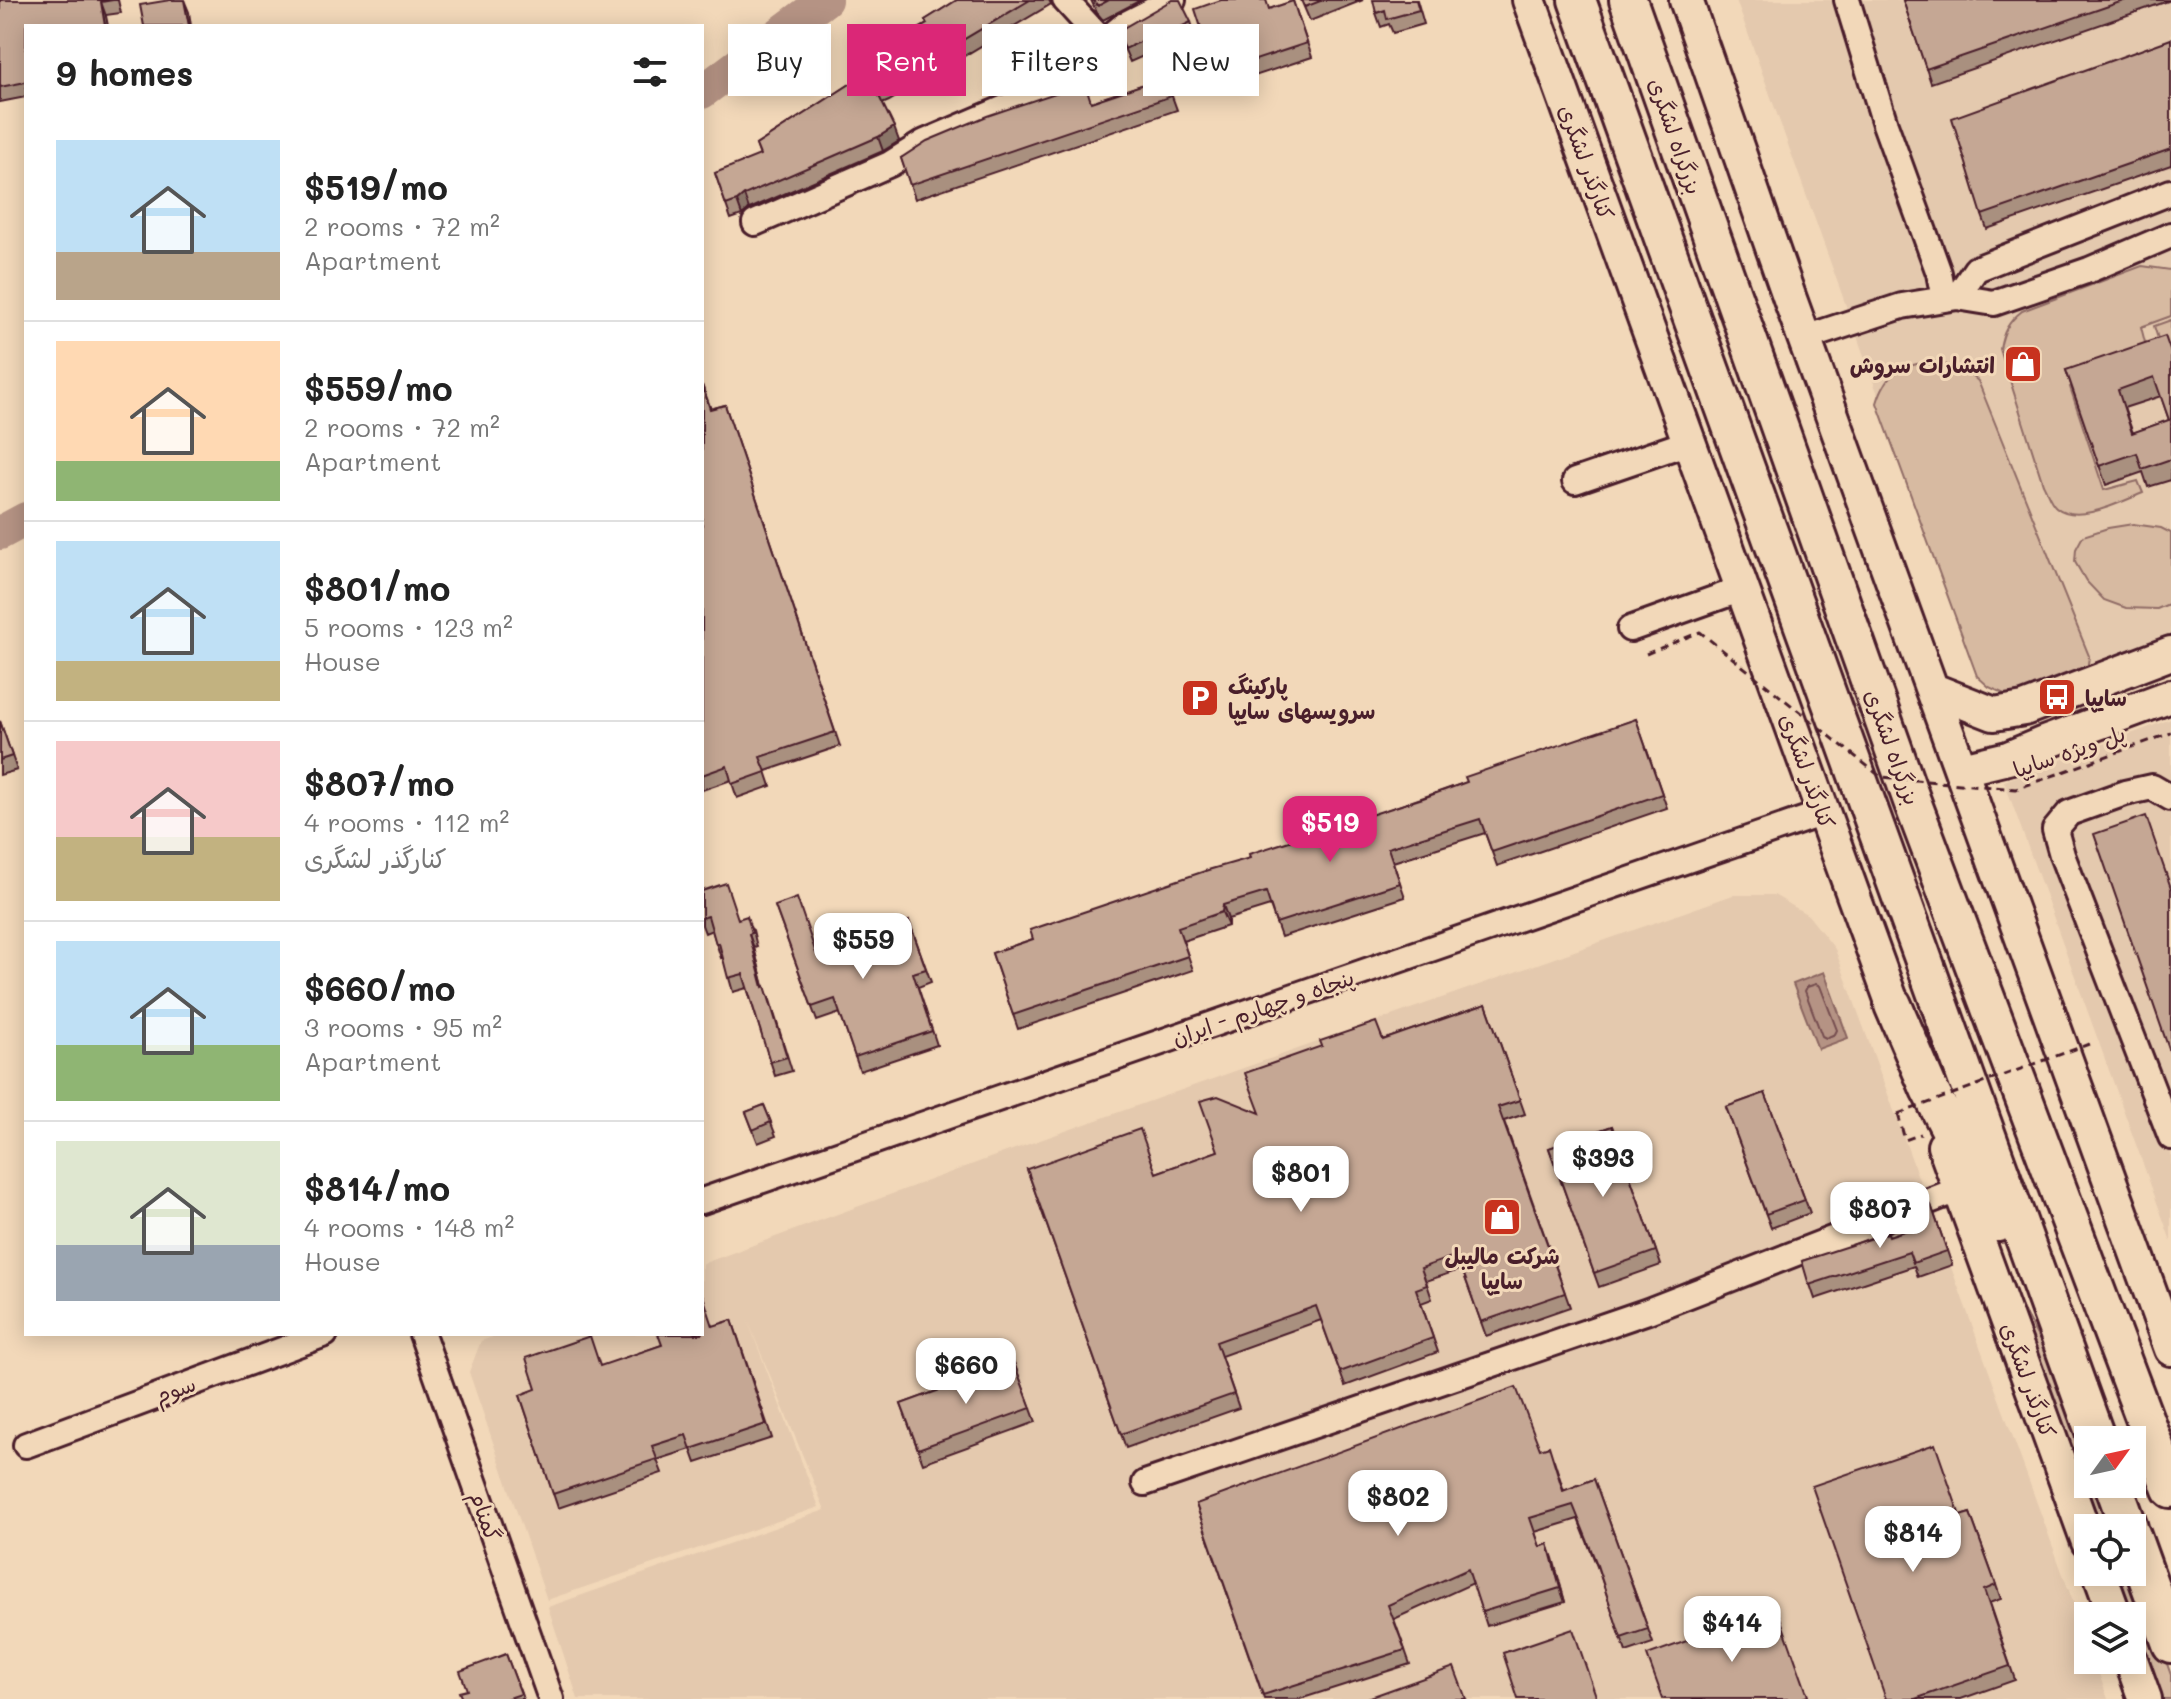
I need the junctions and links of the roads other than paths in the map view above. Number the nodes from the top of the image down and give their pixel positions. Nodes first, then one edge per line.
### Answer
1 (1065, 0) edge
2 (1173, 0) edge
3 (1529, 0) edge
4 (1577, 0) edge
5 (1628, 0) edge
6 (1686, 0) edge
7 (1847, 0) edge
8 (1086, 24) edge
9 (1126, 24) edge
10 (1033, 96) edge
11 (2171, 192) edge
12 (755, 223) dead end
13 (2171, 235) edge
14 (1950, 298) junction
15 (1805, 338) junction
16 (1689, 442) junction
17 (1575, 481) dead end
18 (1742, 589) junction
19 (1630, 629) dead end
20 (2171, 653) edge
21 (1933, 690) junction
22 (2171, 696) edge
23 (2009, 712) junction
24 (2021, 753) junction
25 (1962, 769) junction
26 (2171, 798) edge
27 (1823, 813) junction
28 (1893, 1005) junction
29 (2171, 1137) edge
30 (1960, 1189) junction
31 (704, 1200) edge
32 (320, 1336) edge
33 (423, 1336) edge
34 (2059, 1336) junction
35 (2171, 1349) edge
36 (2092, 1426) edge
37 (26, 1445) dead end
38 (1145, 1483) dead end
39 (2171, 1489) edge
40 (2078, 1514) edge
41 (2146, 1575) edge
42 (2171, 1644) edge
43 (2136, 1674) edge
44 (551, 1699) edge
45 (2145, 1699) edge

1 - 8 lane
2 - 9 lane
3 - 16 main road, کنارگذر لشگری
4 - 34 highway, بزرگراه لشگری
5 - 39 highway, بزرگراه لشگری
6 - 15 main road
7 - 14 lane
10 - 12 lane
11 - 14 lane
13 - 14 lane
14 - 15 lane
15 - 21 main road
16 - 17 lane
16 - 18 main road, کنارگذر لشگری
18 - 19 lane
18 - 27 main road, کنارگذر لشگری
20 - 23 main road
21 - 23 main road
21 - 25 main road
22 - 24 main road
23 - 24 main road
24 - 25 main road
25 - 35 main road
26 - 29 lane
27 - 28 main road, کنارگذر لشگری
27 - 31 lane, پنجاه و چهارم - ایران
28 - 30 main road, کنارگذر لشگری
28 - 34 highway
30 - 38 lane
30 - 40 main road, کنارگذر لشگری
32 - 37 lane, سوم
33 - 44 lane, گمنام
34 - 36 highway, بزرگراه لشگری
41 - 42 highway
43 - 45 main road

